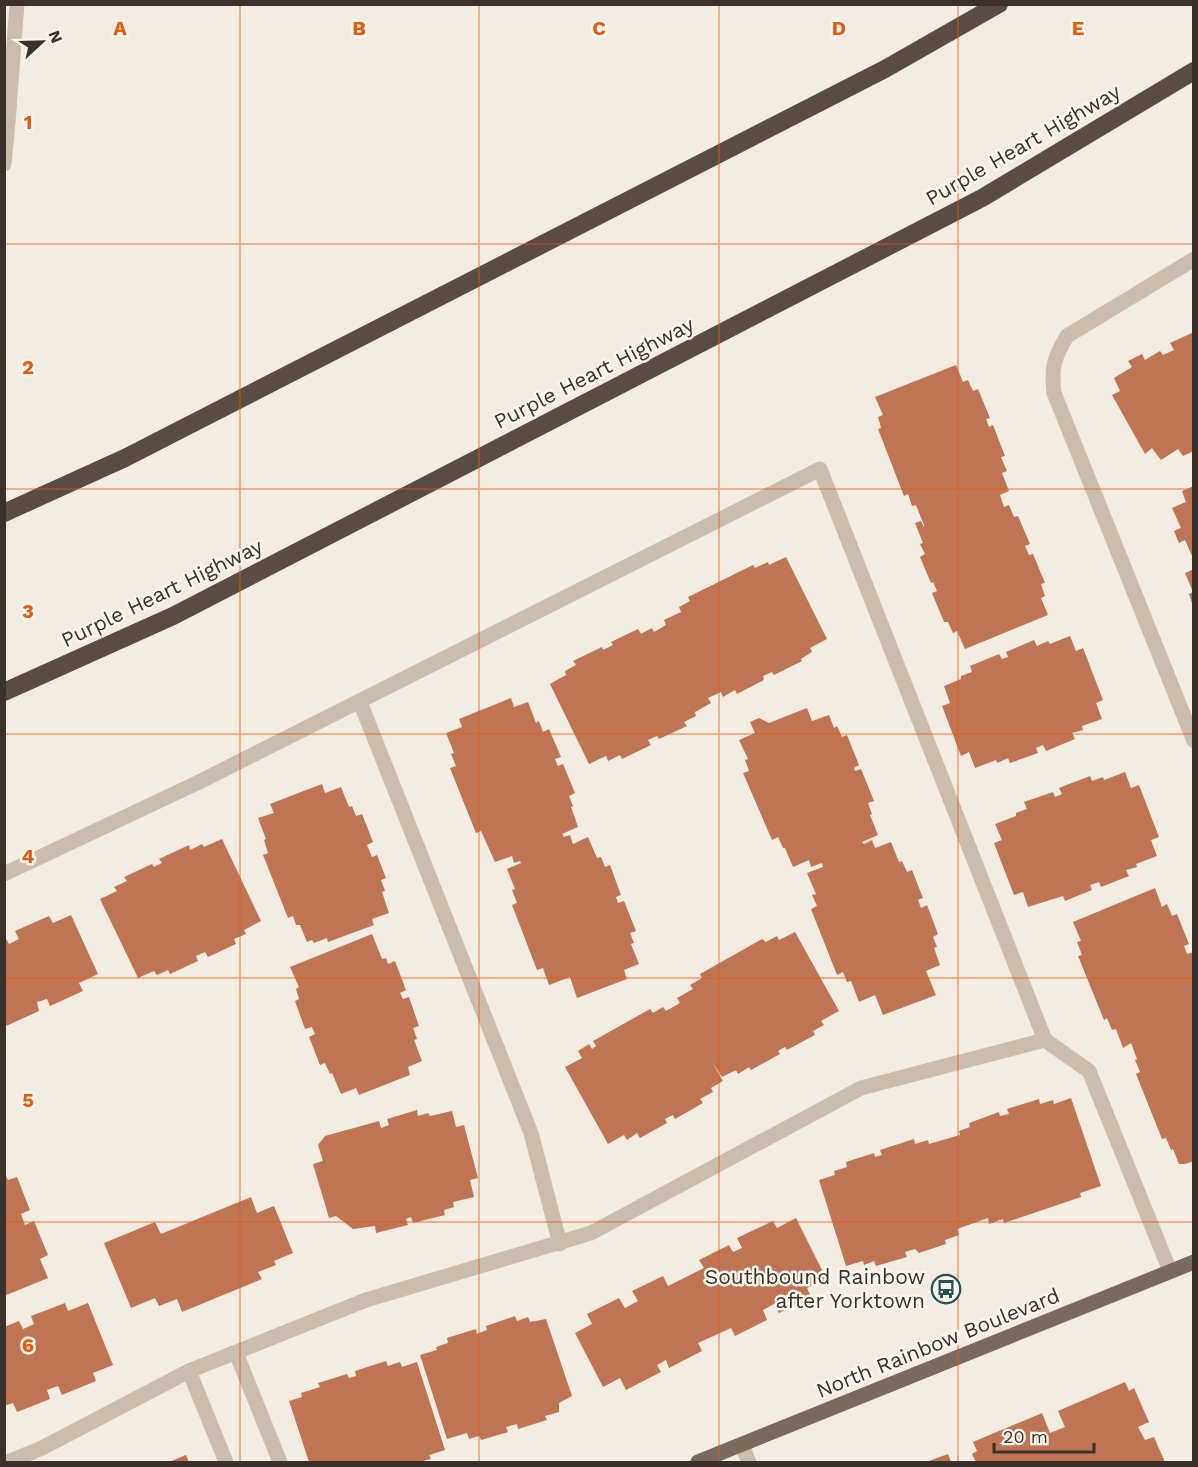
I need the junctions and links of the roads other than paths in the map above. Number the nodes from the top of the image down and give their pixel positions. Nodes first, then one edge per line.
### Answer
1 (17, 4) edge
2 (999, 4) edge
3 (1194, 71) edge
4 (6, 122) edge
5 (4, 164) edge
6 (1194, 259) edge
7 (4, 513) edge
8 (4, 692) edge
9 (360, 702) junction
10 (1194, 741) edge
11 (4, 874) edge
12 (1045, 1040) junction
13 (560, 1244) junction
14 (1194, 1262) edge
15 (1170, 1271) junction
16 (236, 1353) junction
17 (189, 1371) junction
18 (742, 1445) junction
19 (8, 1462) edge
20 (226, 1462) edge
21 (279, 1462) edge
22 (698, 1462) edge
23 (749, 1462) edge

1 - 4 street
2 - 7 highway
3 - 8 highway, Purple Heart Highway
4 - 5 street
6 - 10 street
9 - 11 street
9 - 12 street
9 - 13 street
12 - 13 street
12 - 15 street
13 - 16 street
14 - 15 main road, North Rainbow Boulevard
15 - 18 main road, North Rainbow Boulevard
16 - 17 street
16 - 21 street
17 - 19 street
17 - 20 street
18 - 22 main road, North Rainbow Boulevard
18 - 23 street

